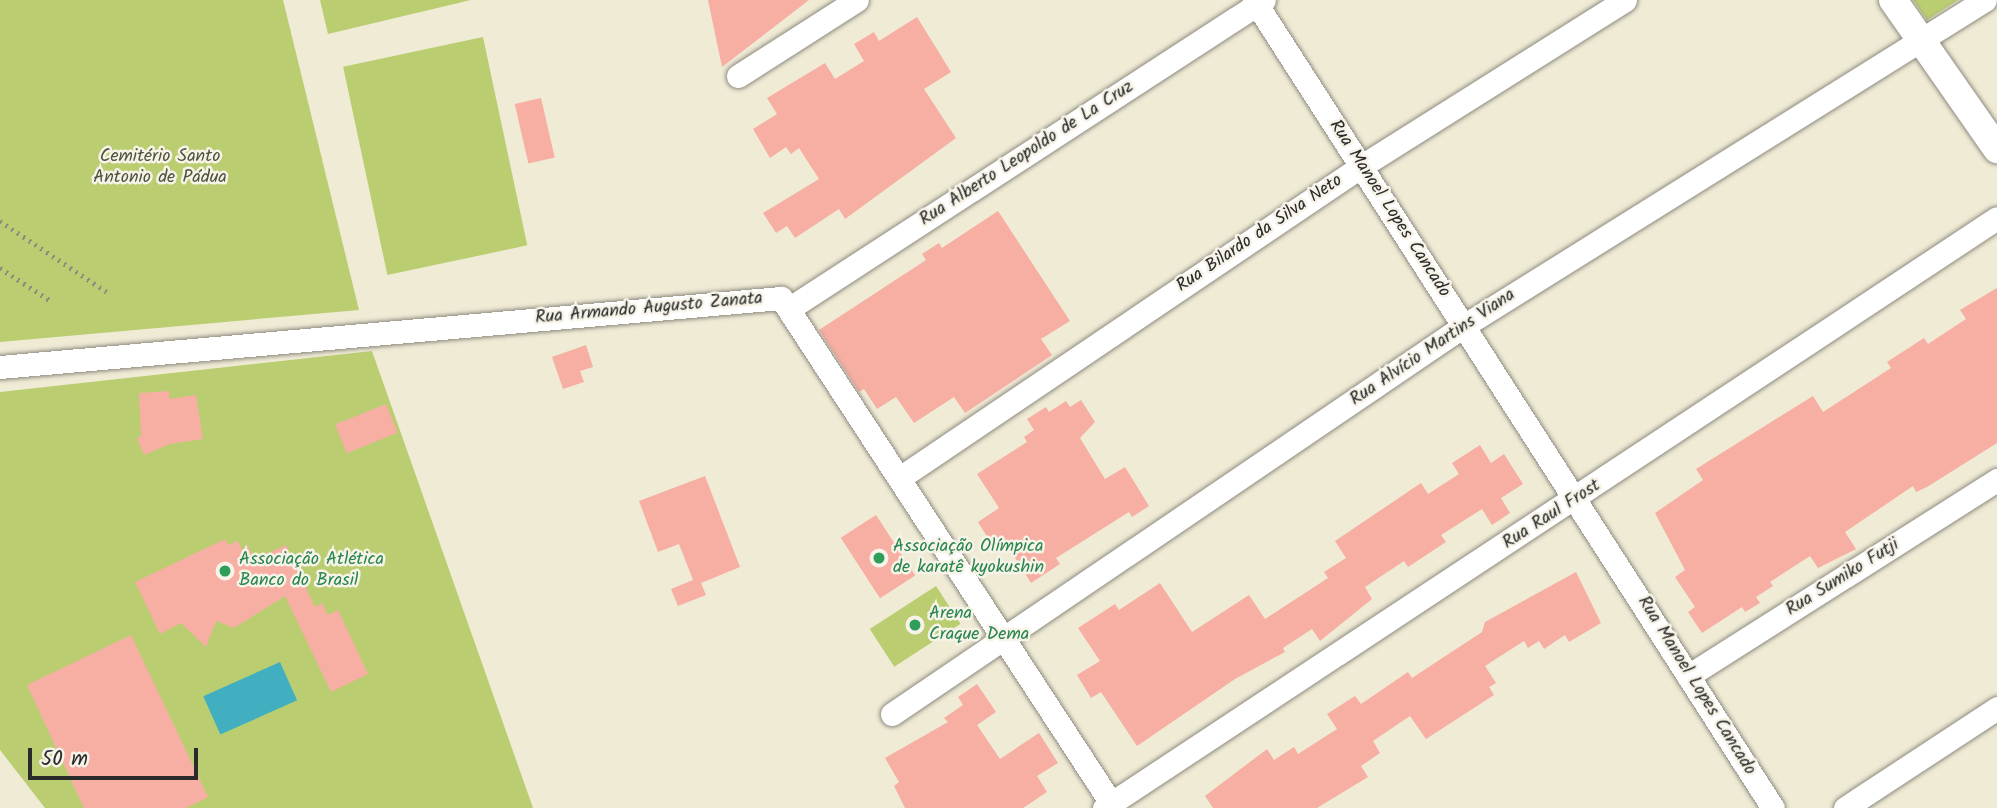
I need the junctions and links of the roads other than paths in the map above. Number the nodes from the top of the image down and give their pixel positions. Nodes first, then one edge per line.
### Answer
1 (857, 0) edge
2 (1625, 0) edge
3 (1893, 0) edge
4 (1985, 0) edge
5 (1258, 1) edge
6 (1921, 42) junction
7 (738, 76) dead end
8 (1997, 149) edge
9 (1360, 167) junction
10 (1997, 218) edge
11 (790, 308) junction
12 (1465, 325) junction
13 (0, 367) edge
14 (901, 477) junction
15 (1997, 480) edge
16 (1577, 498) junction
17 (1004, 639) junction
18 (1688, 676) junction
19 (1997, 708) edge
20 (892, 714) dead end
21 (1107, 806) edge
22 (1773, 808) edge
23 (1845, 808) edge

1 - 7 street
2 - 9 street, Rua Bilardo da Silva Neto
3 - 6 street
4 - 6 street, Rua Alvício Martins Viana
5 - 9 street, Rua Manoel Lopes Cancado
5 - 11 street, Rua Alberto Leopoldo de La Cruz
6 - 8 street
6 - 12 street, Rua Alvício Martins Viana
9 - 12 street, Rua Manoel Lopes Cancado
9 - 14 street, Rua Bilardo da Silva Neto
10 - 16 street, Rua Raul Frost
11 - 13 street, Rua Armando Augusto Zanata
11 - 14 street
12 - 16 street, Rua Manoel Lopes Cancado
12 - 17 street, Rua Alvício Martins Viana
14 - 17 street
15 - 18 street, Rua Sumiko Futji
16 - 18 street, Rua Manoel Lopes Cancado
16 - 21 street, Rua Raul Frost
17 - 20 street, Rua Alvício Martins Viana
17 - 21 street
18 - 22 street, Rua Manoel Lopes Cancado
19 - 23 street

